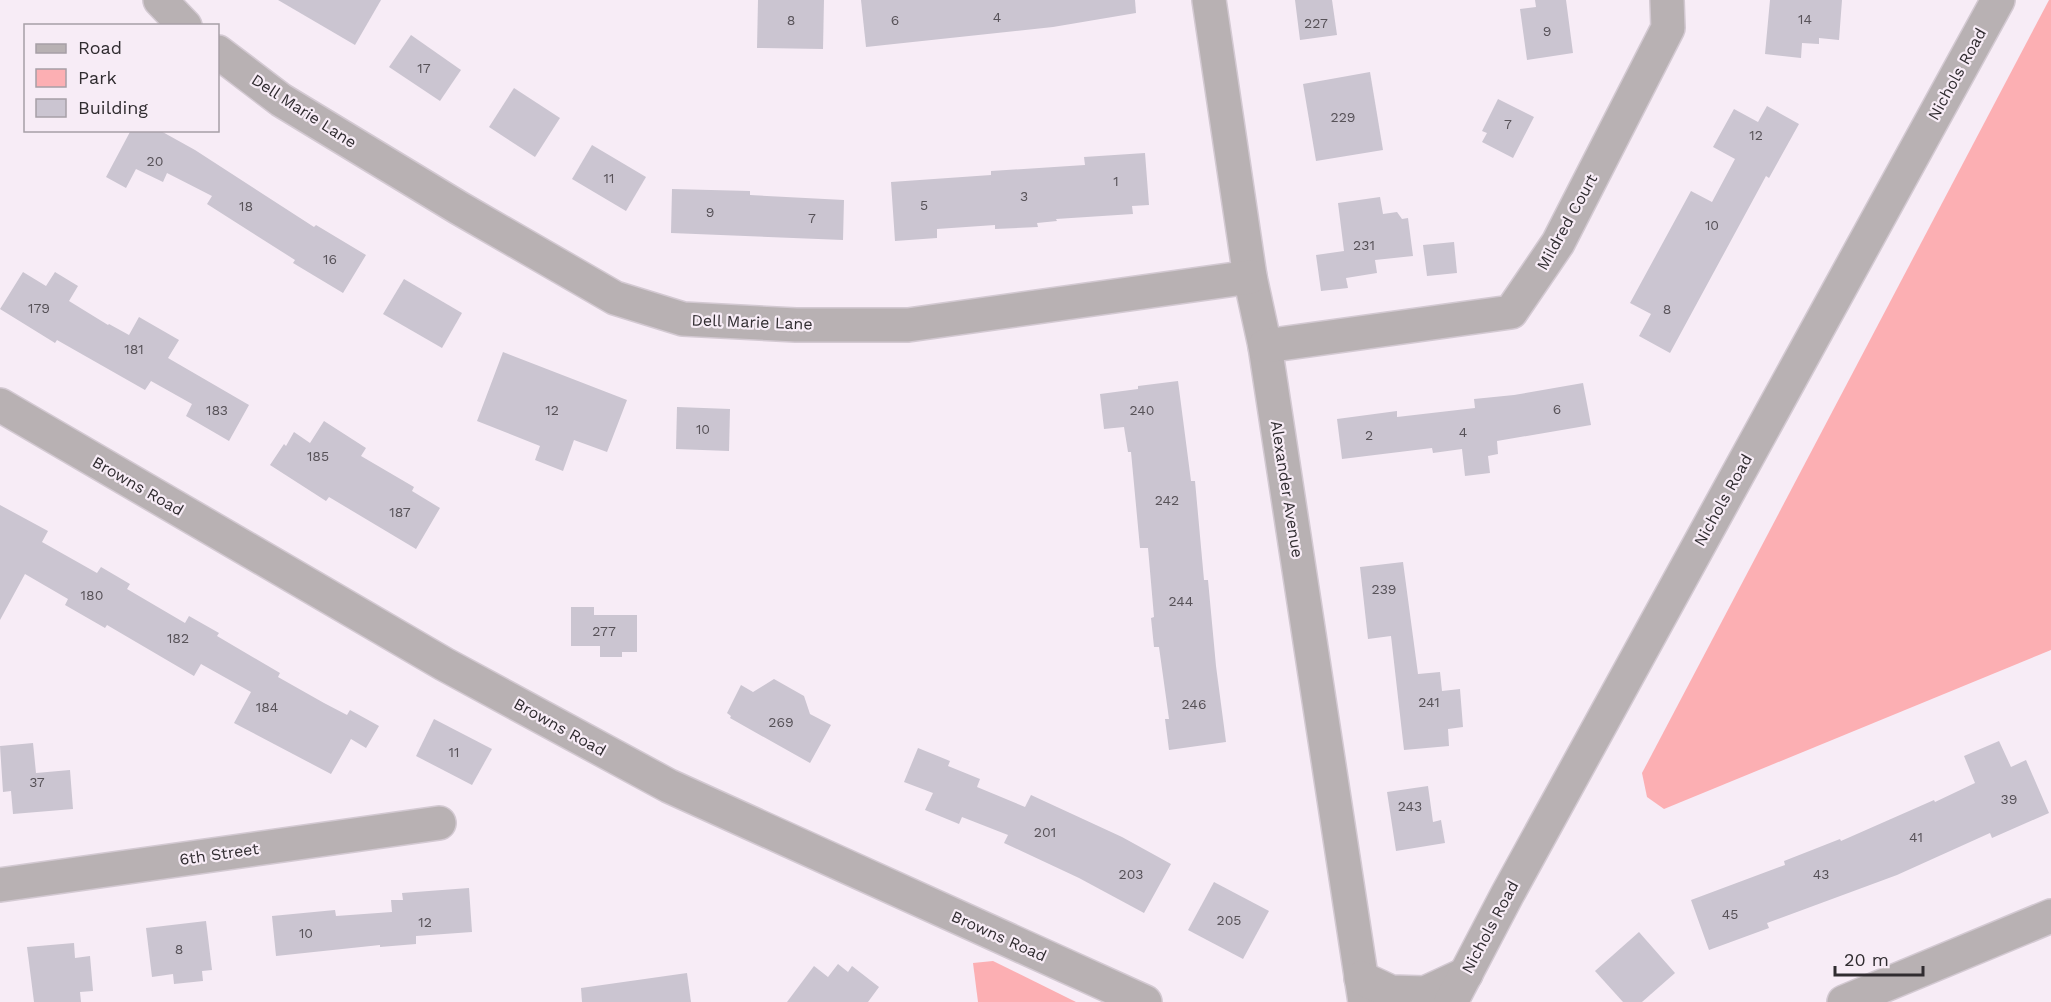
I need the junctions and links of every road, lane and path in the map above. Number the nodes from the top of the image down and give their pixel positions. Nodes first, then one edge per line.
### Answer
1 (160, 0) edge
2 (1209, 0) edge
3 (1667, 0) edge
4 (1998, 0) edge
5 (183, 24) edge
6 (219, 53) edge
7 (1250, 277) junction
8 (1265, 346) junction
9 (0, 405) edge
10 (439, 823) dead end
11 (0, 885) edge
12 (2051, 916) edge
13 (1458, 988) edge
14 (1363, 990) edge
15 (1145, 1002) edge
16 (1844, 1002) edge

1 - 5 street
2 - 7 street, Alexander Avenue
3 - 8 street, Mildred Court
4 - 13 street, Nichols Road
6 - 7 street, Dell Marie Lane
7 - 8 street, Alexander Avenue
8 - 14 street, Alexander Avenue
9 - 15 street, Browns Road
10 - 11 street, 6th Street
12 - 16 street
13 - 14 street, Alexander Avenue

